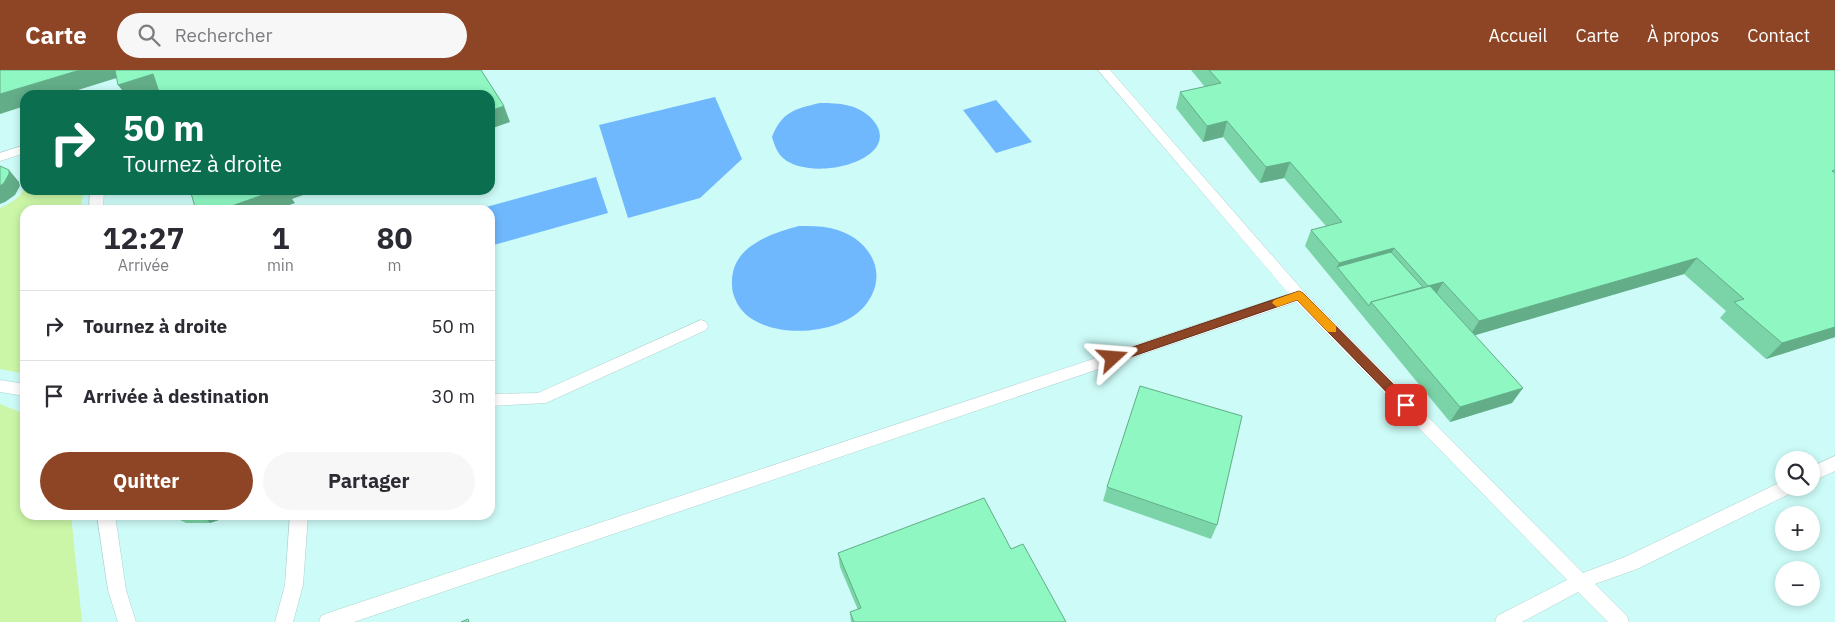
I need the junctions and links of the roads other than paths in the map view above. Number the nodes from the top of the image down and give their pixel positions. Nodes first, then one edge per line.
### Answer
1 (1104, 70) edge
2 (20, 151) edge
3 (0, 157) edge
4 (1299, 296) junction
5 (701, 326) dead end
6 (0, 386) edge
7 (20, 389) edge
8 (495, 400) edge
9 (1835, 463) edge
10 (1820, 470) edge
11 (1775, 493) edge
12 (107, 520) edge
13 (299, 520) edge
14 (1580, 582) junction
15 (127, 622) edge
16 (284, 622) edge
17 (328, 622) edge
18 (1504, 622) edge
19 (1620, 622) edge

1 - 4 lane
2 - 3 lane
4 - 14 lane
4 - 17 lane
5 - 8 lane
6 - 7 lane
9 - 10 lane
11 - 14 lane
12 - 15 lane
13 - 16 lane
14 - 18 lane
14 - 19 lane

